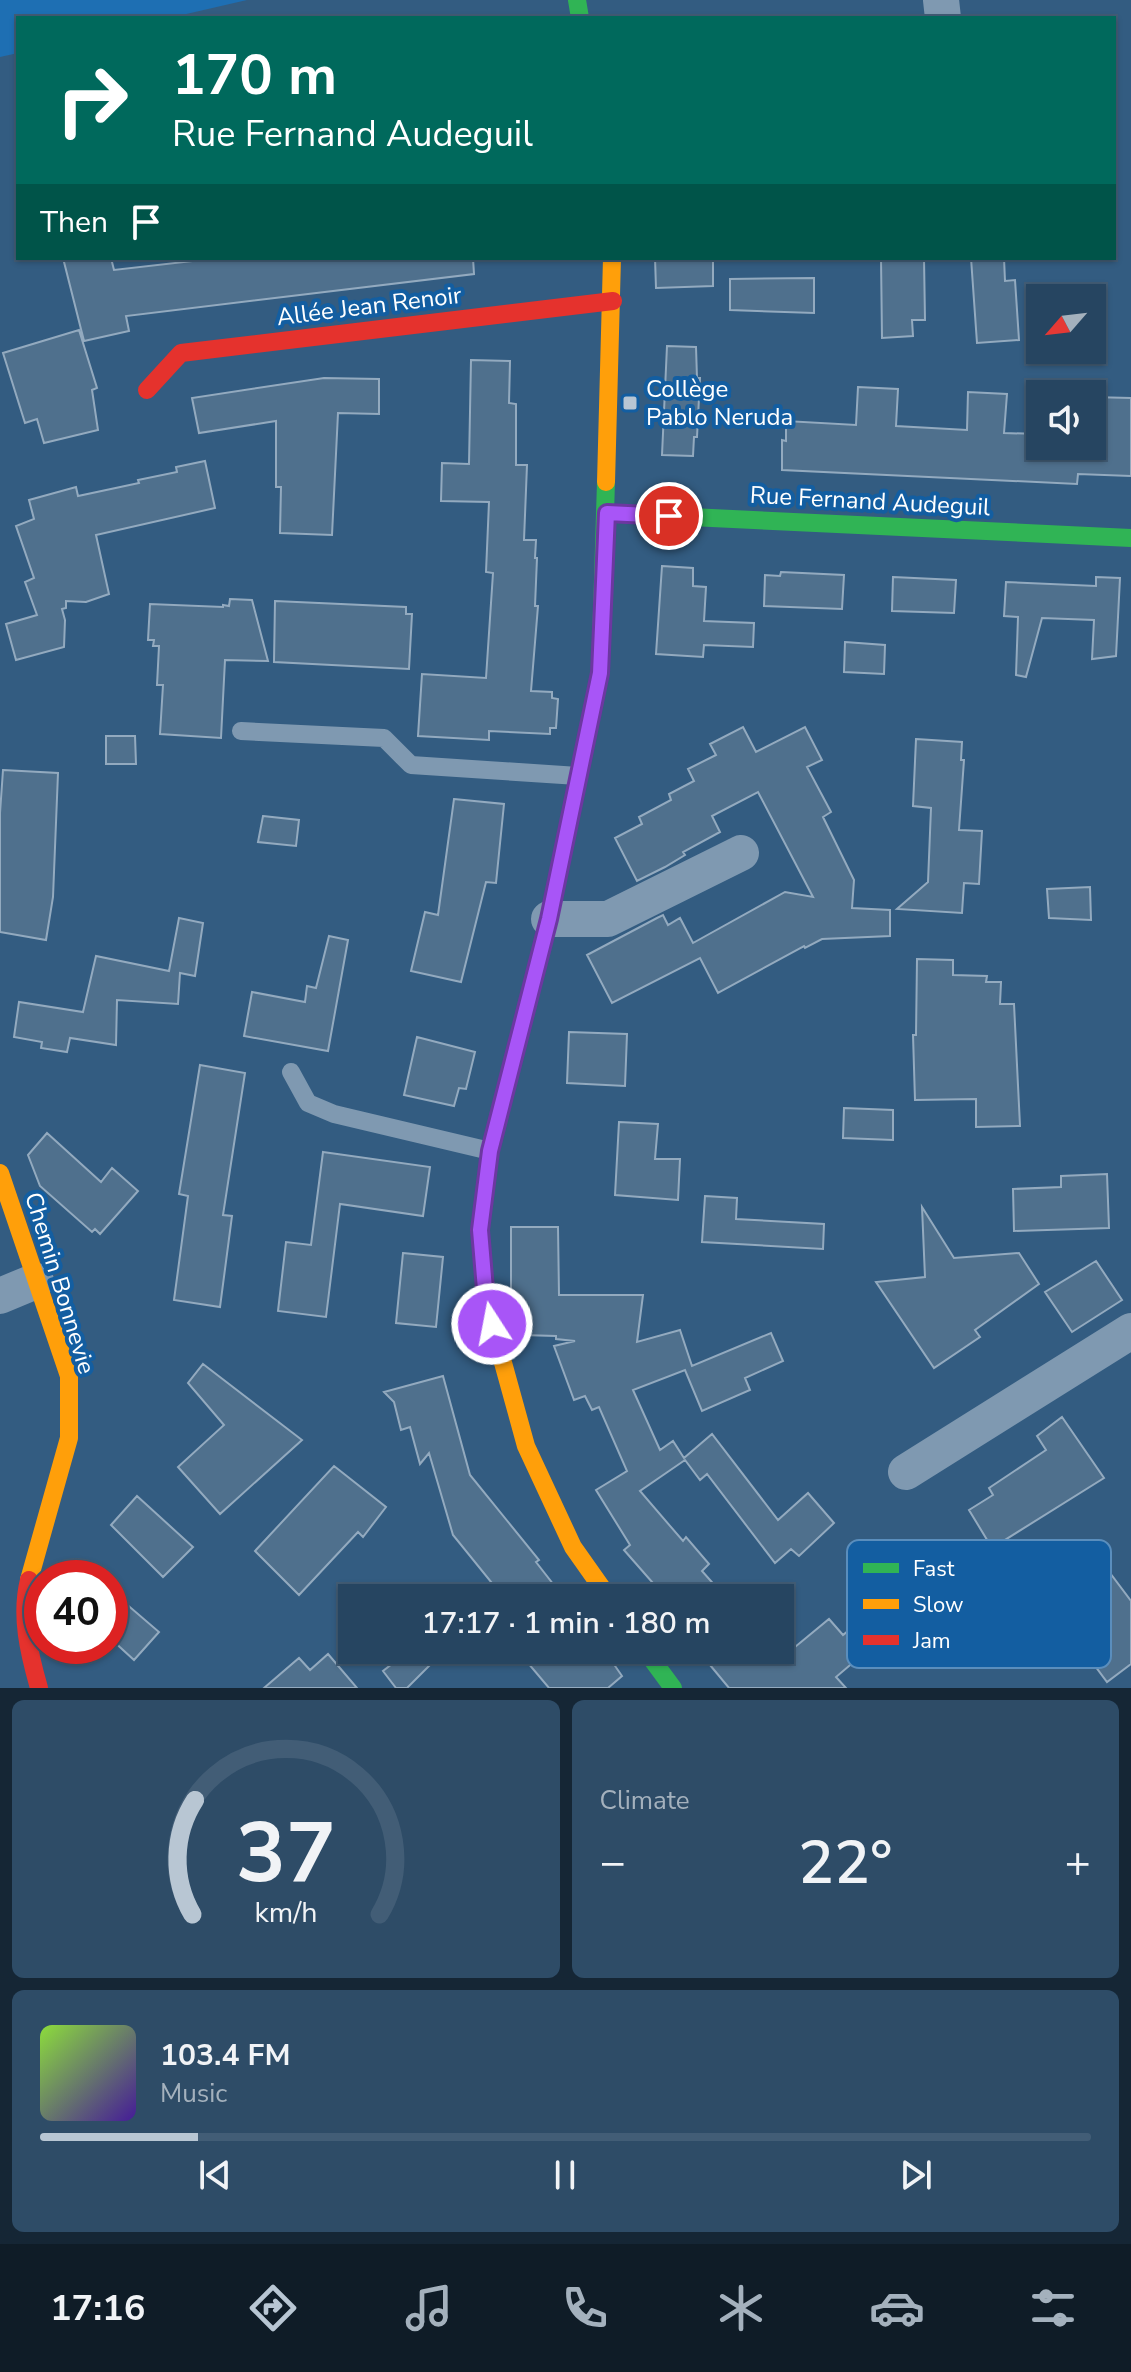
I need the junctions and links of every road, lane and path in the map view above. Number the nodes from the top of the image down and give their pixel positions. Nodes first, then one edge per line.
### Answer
1 (612, 260) edge
2 (613, 301) junction
3 (147, 390) dead end
4 (607, 513) junction
5 (1131, 538) edge
6 (241, 731) dead end
7 (578, 776) junction
8 (741, 853) dead end
9 (549, 919) junction
10 (291, 1072) dead end
11 (490, 1151) junction
12 (0, 1173) edge
13 (36, 1281) junction
14 (0, 1296) edge
15 (1131, 1331) edge
16 (906, 1472) dead end
17 (599, 1584) edge
18 (655, 1664) edge
19 (39, 1688) edge
20 (673, 1688) edge

1 - 2 street
2 - 3 street, Allée Jean Renoir
2 - 4 street
4 - 5 street, Rue Fernand Audeguil
4 - 7 street
6 - 7 lane
7 - 9 street
8 - 9 street
9 - 11 street
10 - 11 lane
11 - 17 street
12 - 13 street, Chemin Bonnevie
13 - 14 street
13 - 19 street, Chemin Bonnevie
15 - 16 street
18 - 20 street

